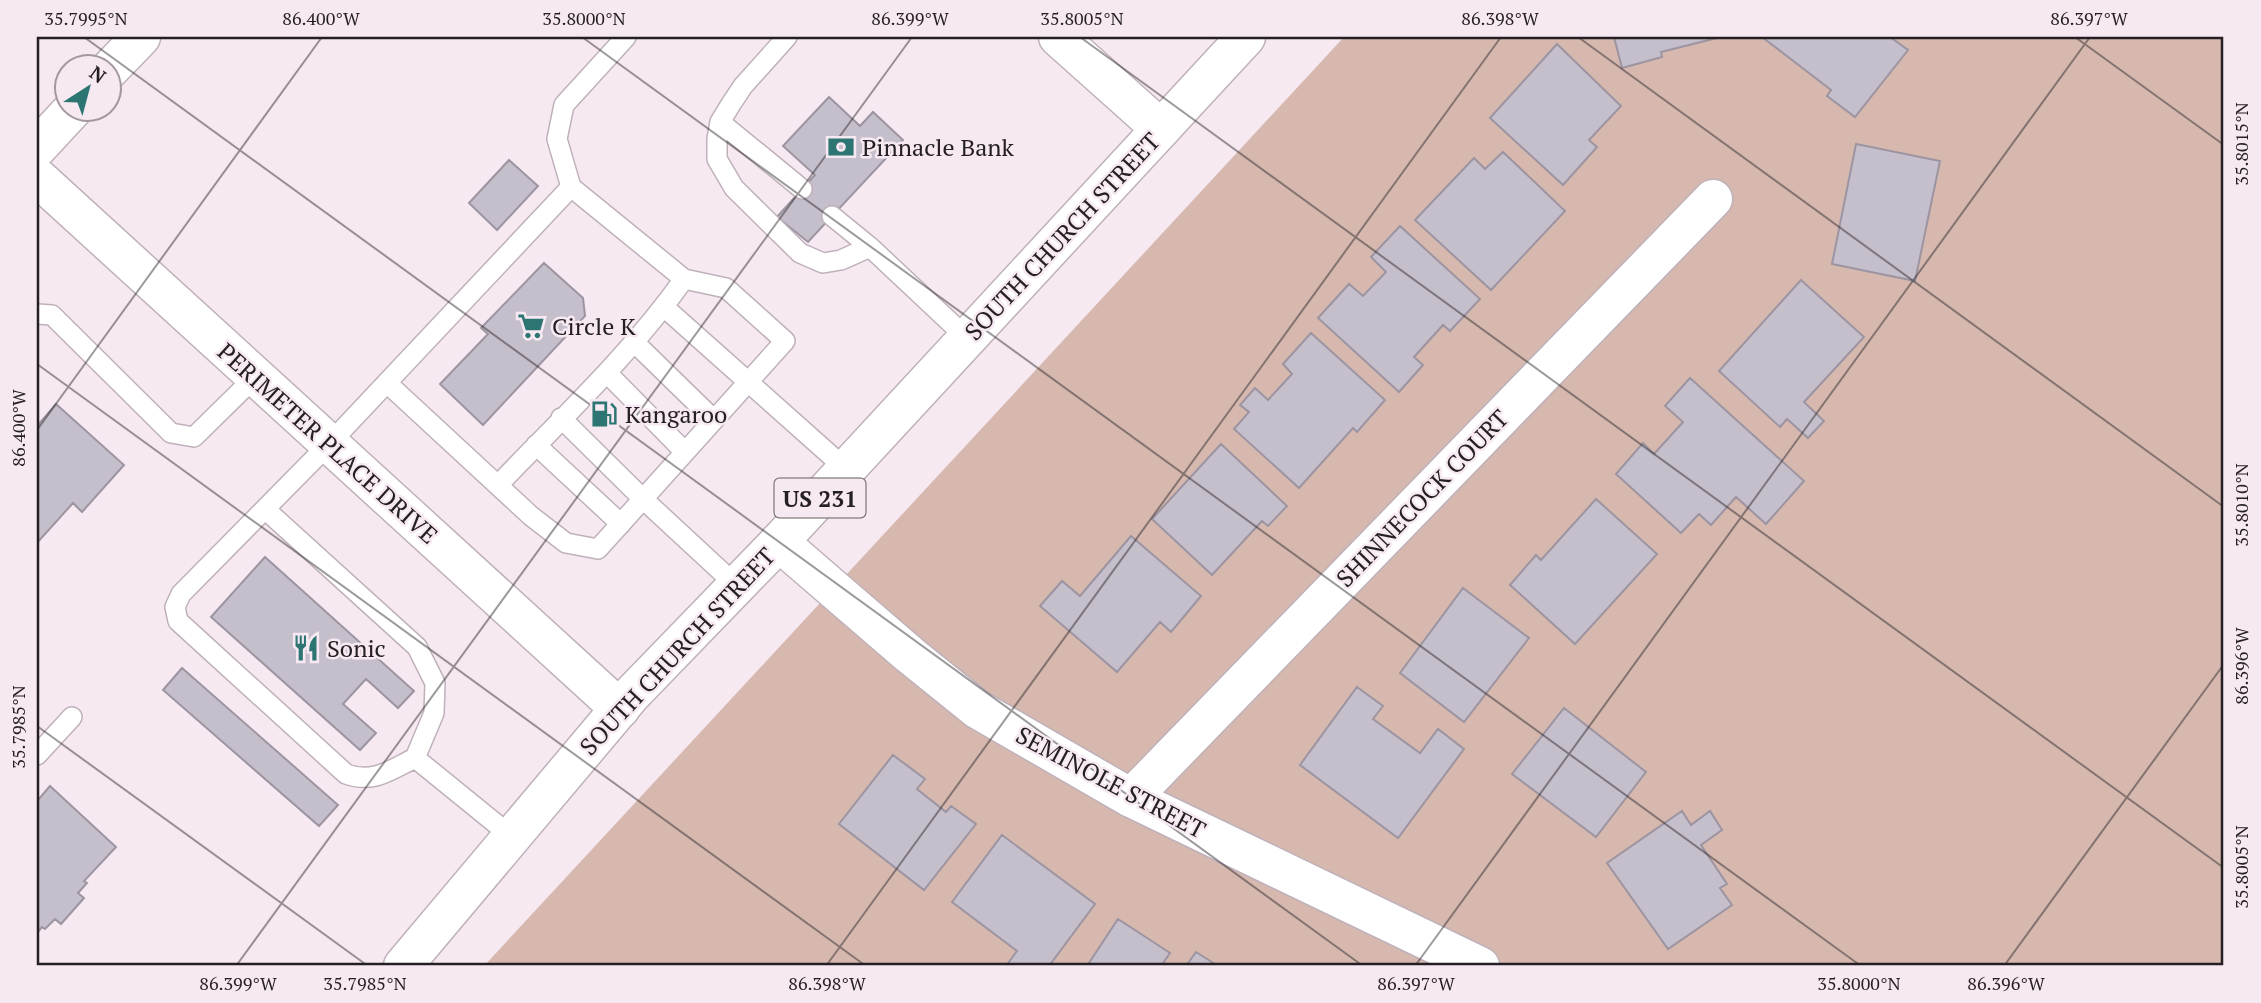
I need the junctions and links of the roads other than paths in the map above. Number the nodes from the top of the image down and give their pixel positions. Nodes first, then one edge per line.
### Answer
1 (141, 37) edge
2 (626, 37) edge
3 (787, 37) edge
4 (1058, 37) edge
5 (1245, 37) edge
6 (122, 57) edge
7 (61, 122) edge
8 (720, 122) junction
9 (1161, 129) junction
10 (37, 148) edge
11 (37, 177) edge
12 (571, 187) junction
13 (802, 190) dead end
14 (1713, 199) dead end
15 (832, 216) dead end
16 (870, 247) junction
17 (684, 279) junction
18 (664, 307) junction
19 (37, 314) edge
20 (967, 338) junction
21 (634, 342) junction
22 (607, 373) junction
23 (255, 377) junction
24 (748, 382) junction
25 (387, 383) junction
26 (561, 418) junction
27 (714, 419) junction
28 (329, 444) junction
29 (536, 445) junction
30 (685, 452) junction
31 (846, 469) junction
32 (498, 485) junction
33 (643, 499) junction
34 (266, 510) junction
35 (621, 524) junction
36 (779, 542) junction
37 (737, 586) junction
38 (620, 709) junction
39 (72, 717) dead end
40 (37, 755) edge
41 (415, 758) junction
42 (1131, 798) junction
43 (510, 836) junction
44 (403, 966) edge
45 (1479, 966) edge

1 - 6 main road
2 - 12 lane
3 - 8 lane
4 - 9 main road
5 - 9 main road, SOUTH CHURCH STREET / US 231
7 - 10 main road
8 - 13 lane
8 - 16 lane
9 - 20 main road, SOUTH CHURCH STREET / US 231
11 - 23 main road, PERIMETER PLACE DRIVE
12 - 17 lane
12 - 25 lane
14 - 42 main road, SHINNECOCK COURT
15 - 16 lane
16 - 20 lane
17 - 18 lane
17 - 24 lane
18 - 21 lane
18 - 24 lane
19 - 23 lane
20 - 31 main road, SOUTH CHURCH STREET / US 231
21 - 22 lane
21 - 27 lane
22 - 26 lane
22 - 30 lane
23 - 28 main road, PERIMETER PLACE DRIVE
24 - 27 lane
24 - 31 lane
25 - 28 lane
25 - 32 lane
26 - 29 lane
26 - 33 lane
27 - 30 lane
28 - 34 lane
28 - 38 main road, PERIMETER PLACE DRIVE
29 - 32 lane
29 - 35 lane
30 - 33 lane
31 - 36 main road, SOUTH CHURCH STREET / US 231
32 - 35 lane
33 - 35 lane
33 - 37 lane
34 - 41 lane
34 - 41 lane
36 - 37 main road, SOUTH CHURCH STREET / US 231
36 - 42 main road, SEMINOLE STREET
37 - 38 main road, SOUTH CHURCH STREET / US 231
38 - 43 main road, SOUTH CHURCH STREET / US 231
39 - 40 lane
41 - 43 lane
42 - 45 main road, SEMINOLE STREET
43 - 44 main road, SOUTH CHURCH STREET / US 231

